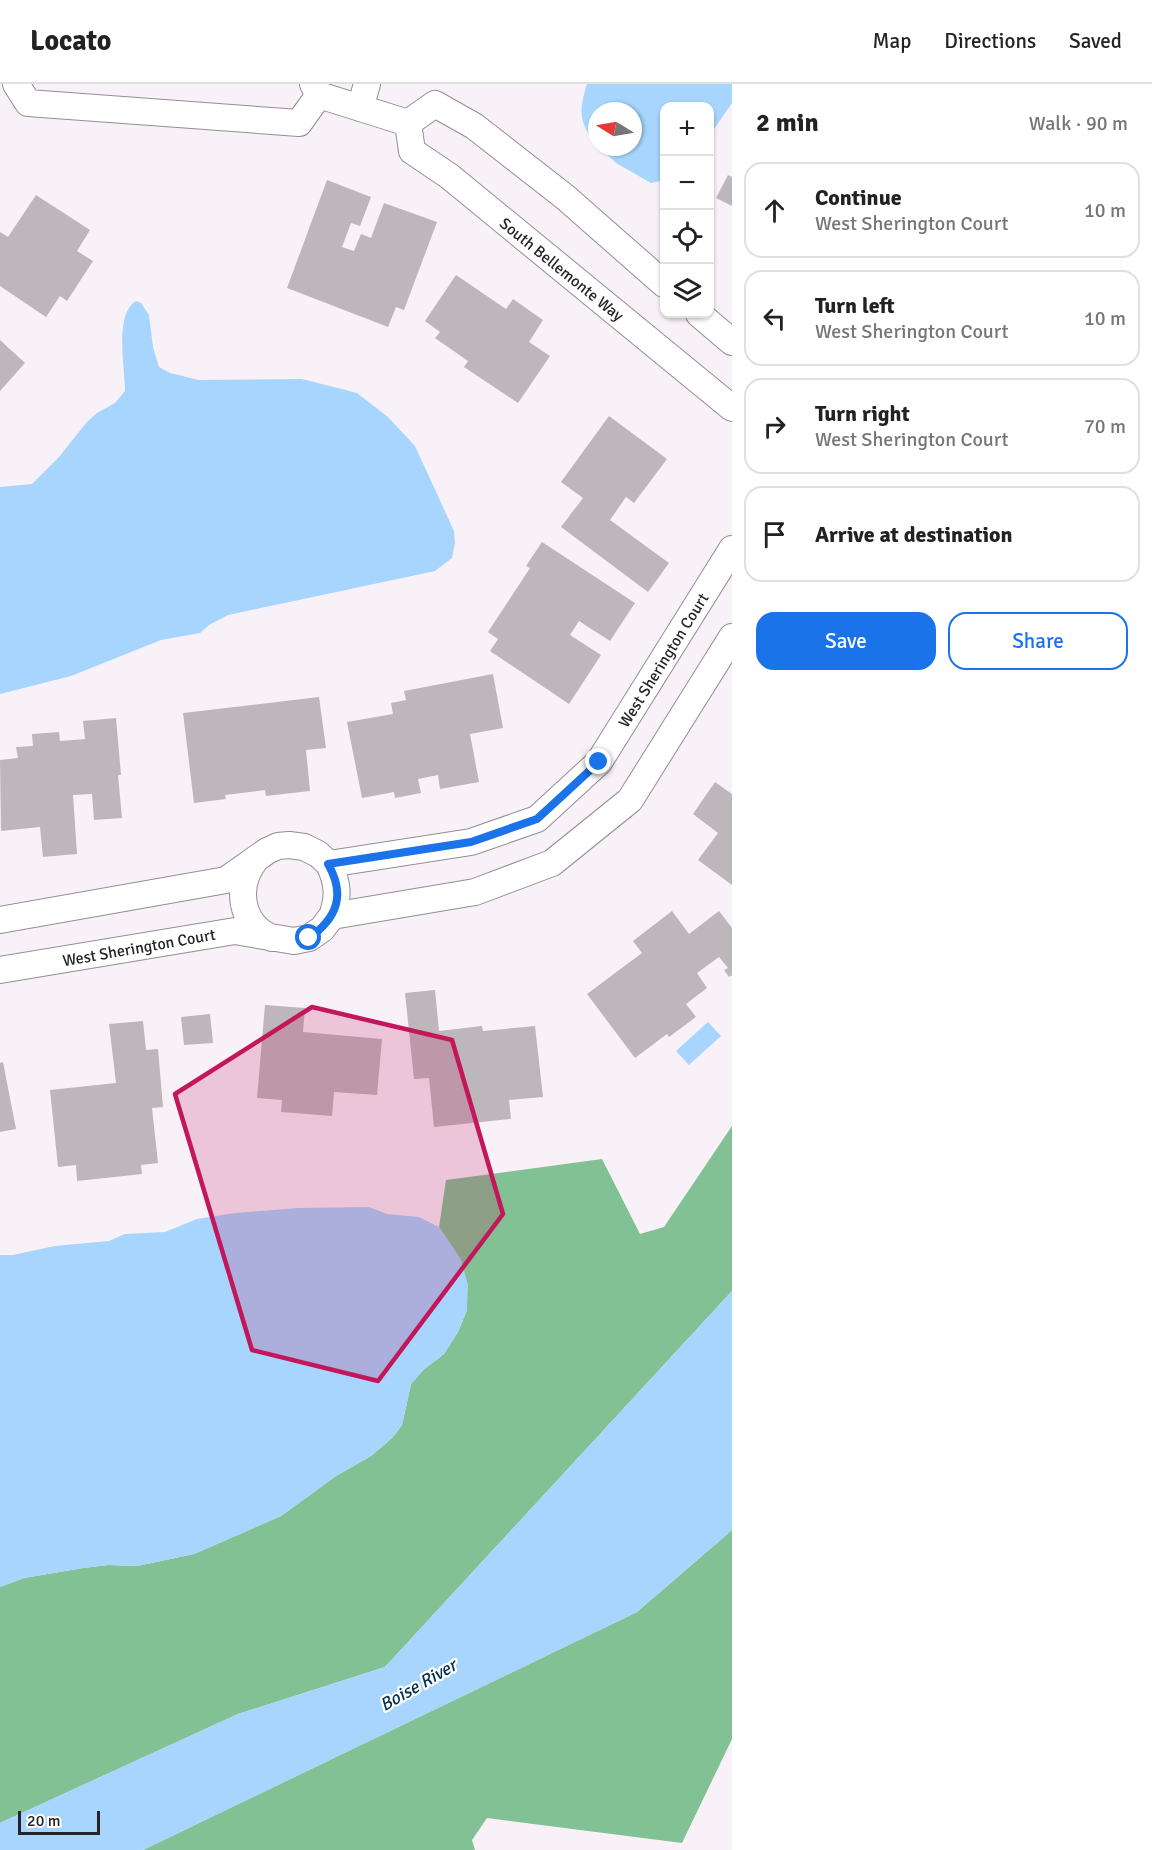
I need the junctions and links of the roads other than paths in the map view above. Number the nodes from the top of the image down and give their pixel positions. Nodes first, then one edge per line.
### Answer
1 (16, 84) edge
2 (316, 90) edge
3 (363, 96) edge
4 (408, 123) junction
5 (660, 280) edge
6 (704, 318) edge
7 (732, 342) edge
8 (732, 408) edge
9 (732, 549) edge
10 (732, 638) edge
11 (258, 857) junction
12 (328, 864) junction
13 (332, 916) junction
14 (0, 920) edge
15 (278, 940) junction
16 (0, 970) edge

1 - 2 street
2 - 3 street
3 - 4 street
4 - 5 street
4 - 8 street, South Bellemonte Way
6 - 7 street
9 - 12 street, West Sherington Court
10 - 13 street
11 - 12 street
11 - 14 street
11 - 15 street
12 - 13 street
13 - 15 street, West Sherington Court
15 - 16 street, West Sherington Court

